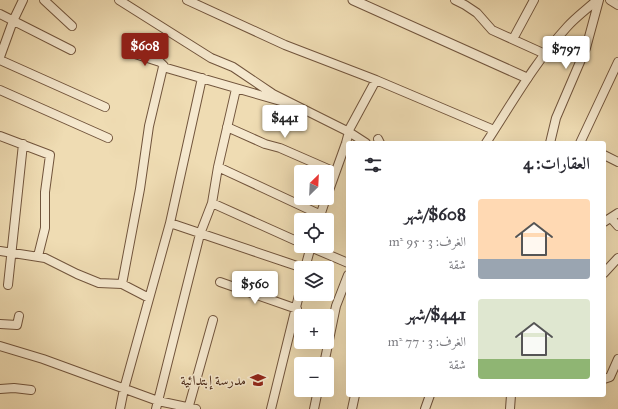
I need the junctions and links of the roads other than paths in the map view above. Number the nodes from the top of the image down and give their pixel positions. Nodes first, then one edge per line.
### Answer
1 (23, 0) edge
2 (44, 0) edge
3 (119, 0) edge
4 (188, 0) edge
5 (353, 0) edge
6 (455, 0) edge
7 (534, 0) edge
8 (598, 0) edge
9 (610, 0) edge
10 (618, 5) edge
11 (0, 14) edge
12 (13, 21) junction
13 (72, 26) dead end
14 (513, 39) junction
15 (71, 50) dead end
16 (135, 54) dead end
17 (545, 54) junction
18 (0, 56) edge
19 (0, 60) edge
20 (618, 62) edge
21 (164, 66) junction
22 (202, 78) junction
23 (527, 78) junction
24 (376, 80) junction
25 (236, 89) junction
26 (0, 90) edge
27 (291, 104) junction
28 (105, 107) dead end
29 (227, 127) junction
30 (494, 130) junction
31 (349, 132) junction
32 (0, 136) edge
33 (108, 138) dead end
34 (363, 141) edge
35 (487, 141) edge
36 (550, 141) edge
37 (581, 141) edge
38 (23, 144) junction
39 (606, 156) edge
40 (617, 159) edge
41 (218, 167) junction
42 (335, 172) junction
43 (334, 175) edge
44 (212, 203) junction
45 (310, 213) edge
46 (618, 213) edge
47 (607, 220) edge
48 (170, 223) junction
49 (618, 226) edge
50 (200, 234) junction
51 (294, 240) edge
52 (0, 251) edge
53 (12, 252) junction
54 (326, 253) edge
55 (38, 256) junction
56 (618, 258) edge
57 (346, 262) edge
58 (294, 265) edge
59 (606, 270) edge
60 (346, 280) edge
61 (220, 282) dead end
62 (122, 284) junction
63 (8, 285) dead end
64 (149, 298) junction
65 (298, 301) edge
66 (296, 309) joint
67 (19, 316) dead end
68 (294, 317) edge
69 (214, 320) dead end
70 (0, 324) edge
71 (0, 346) edge
72 (325, 357) edge
73 (618, 359) edge
74 (606, 378) edge
75 (0, 389) edge
76 (124, 389) junction
77 (31, 390) dead end
78 (317, 397) edge
79 (355, 397) edge
80 (429, 397) edge
81 (511, 397) edge
82 (157, 405) edge
83 (191, 408) edge
84 (120, 409) edge
85 (271, 409) edge
86 (314, 409) edge
87 (354, 409) edge
88 (425, 409) edge
89 (510, 409) edge

1 - 12 street
2 - 13 street
3 - 27 street
4 - 24 street
5 - 23 street
6 - 14 street
7 - 14 street
8 - 17 street
8 - 36 street
9 - 10 street
11 - 12 street
12 - 15 street
12 - 18 street
14 - 17 street
16 - 21 street
17 - 23 street
19 - 28 street
20 - 37 street
21 - 22 street
21 - 62 street
22 - 25 street
22 - 48 street
23 - 30 street
24 - 30 street
24 - 31 street
25 - 27 street
25 - 29 street
26 - 33 street
27 - 31 street
29 - 41 street
29 - 42 street
30 - 35 street
31 - 34 street
31 - 42 street
32 - 38 street
38 - 53 street
38 - 55 street
39 - 40 street
41 - 44 street
41 - 45 street
42 - 43 street
44 - 50 street
44 - 51 street
46 - 47 street
47 - 49 street
48 - 50 street
48 - 64 street
50 - 58 street
50 - 82 street
52 - 53 street
53 - 55 street
53 - 63 street
54 - 57 street
55 - 62 street
56 - 59 street
60 - 72 street
61 - 66 street
62 - 64 street
64 - 76 street
65 - 66 street
67 - 70 street
68 - 85 street
69 - 83 street
71 - 76 street
73 - 74 street
75 - 77 street
76 - 82 street
76 - 84 street
78 - 86 street
79 - 87 street
80 - 88 street
81 - 89 street
82 - 83 street

